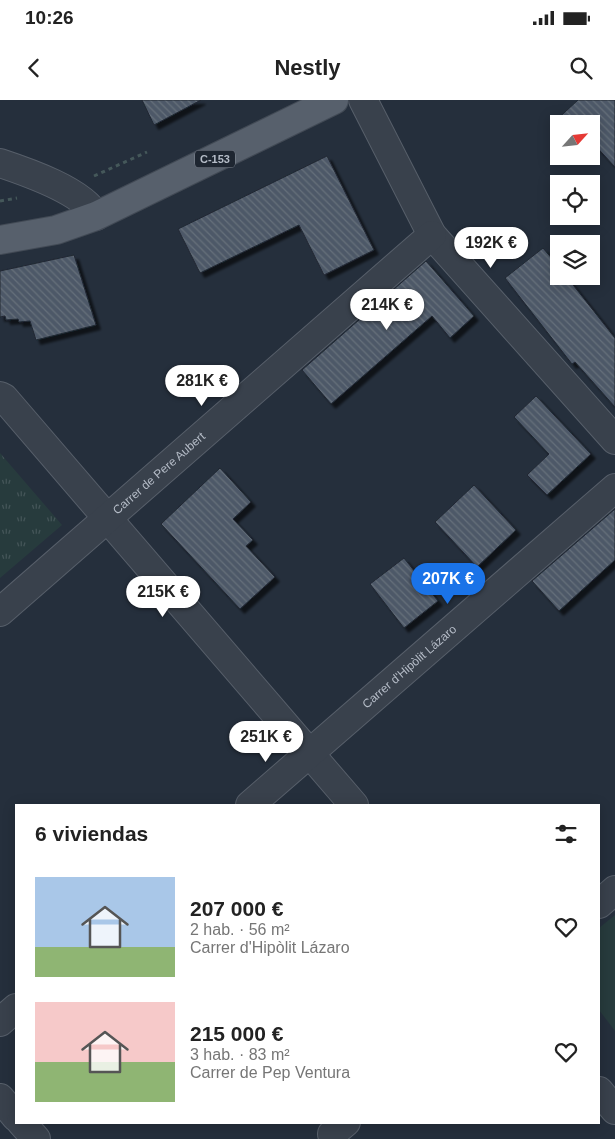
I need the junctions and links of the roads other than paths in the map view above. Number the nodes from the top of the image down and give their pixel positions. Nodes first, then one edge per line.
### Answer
1 (334, 100) edge
2 (363, 100) edge
3 (0, 163) edge
4 (96, 216) junction
5 (432, 235) junction
6 (0, 240) edge
7 (0, 396) edge
8 (615, 440) edge
9 (615, 488) edge
10 (106, 519) junction
11 (0, 612) edge
12 (309, 753) junction
13 (251, 804) edge
14 (353, 804) edge
15 (615, 890) edge
16 (600, 903) edge
17 (15, 1009) edge
18 (0, 1022) edge
19 (600, 1092) edge
20 (0, 1098) edge
21 (615, 1110) edge
22 (15, 1116) edge
23 (23, 1124) edge
24 (36, 1139) edge

1 - 4 main road, C-153
2 - 5 street
3 - 4 street
4 - 6 main road, C-153
5 - 8 street
5 - 10 street, Carrer de Pere Aubert
7 - 10 street
9 - 12 street, Carrer d'Hipòlit Lázaro
10 - 11 street, Carrer de Pere Aubert
10 - 12 street
12 - 13 street, Carrer d'Hipòlit Lázaro
12 - 14 street
15 - 16 street
17 - 18 street
19 - 21 street
20 - 22 street
23 - 24 street

